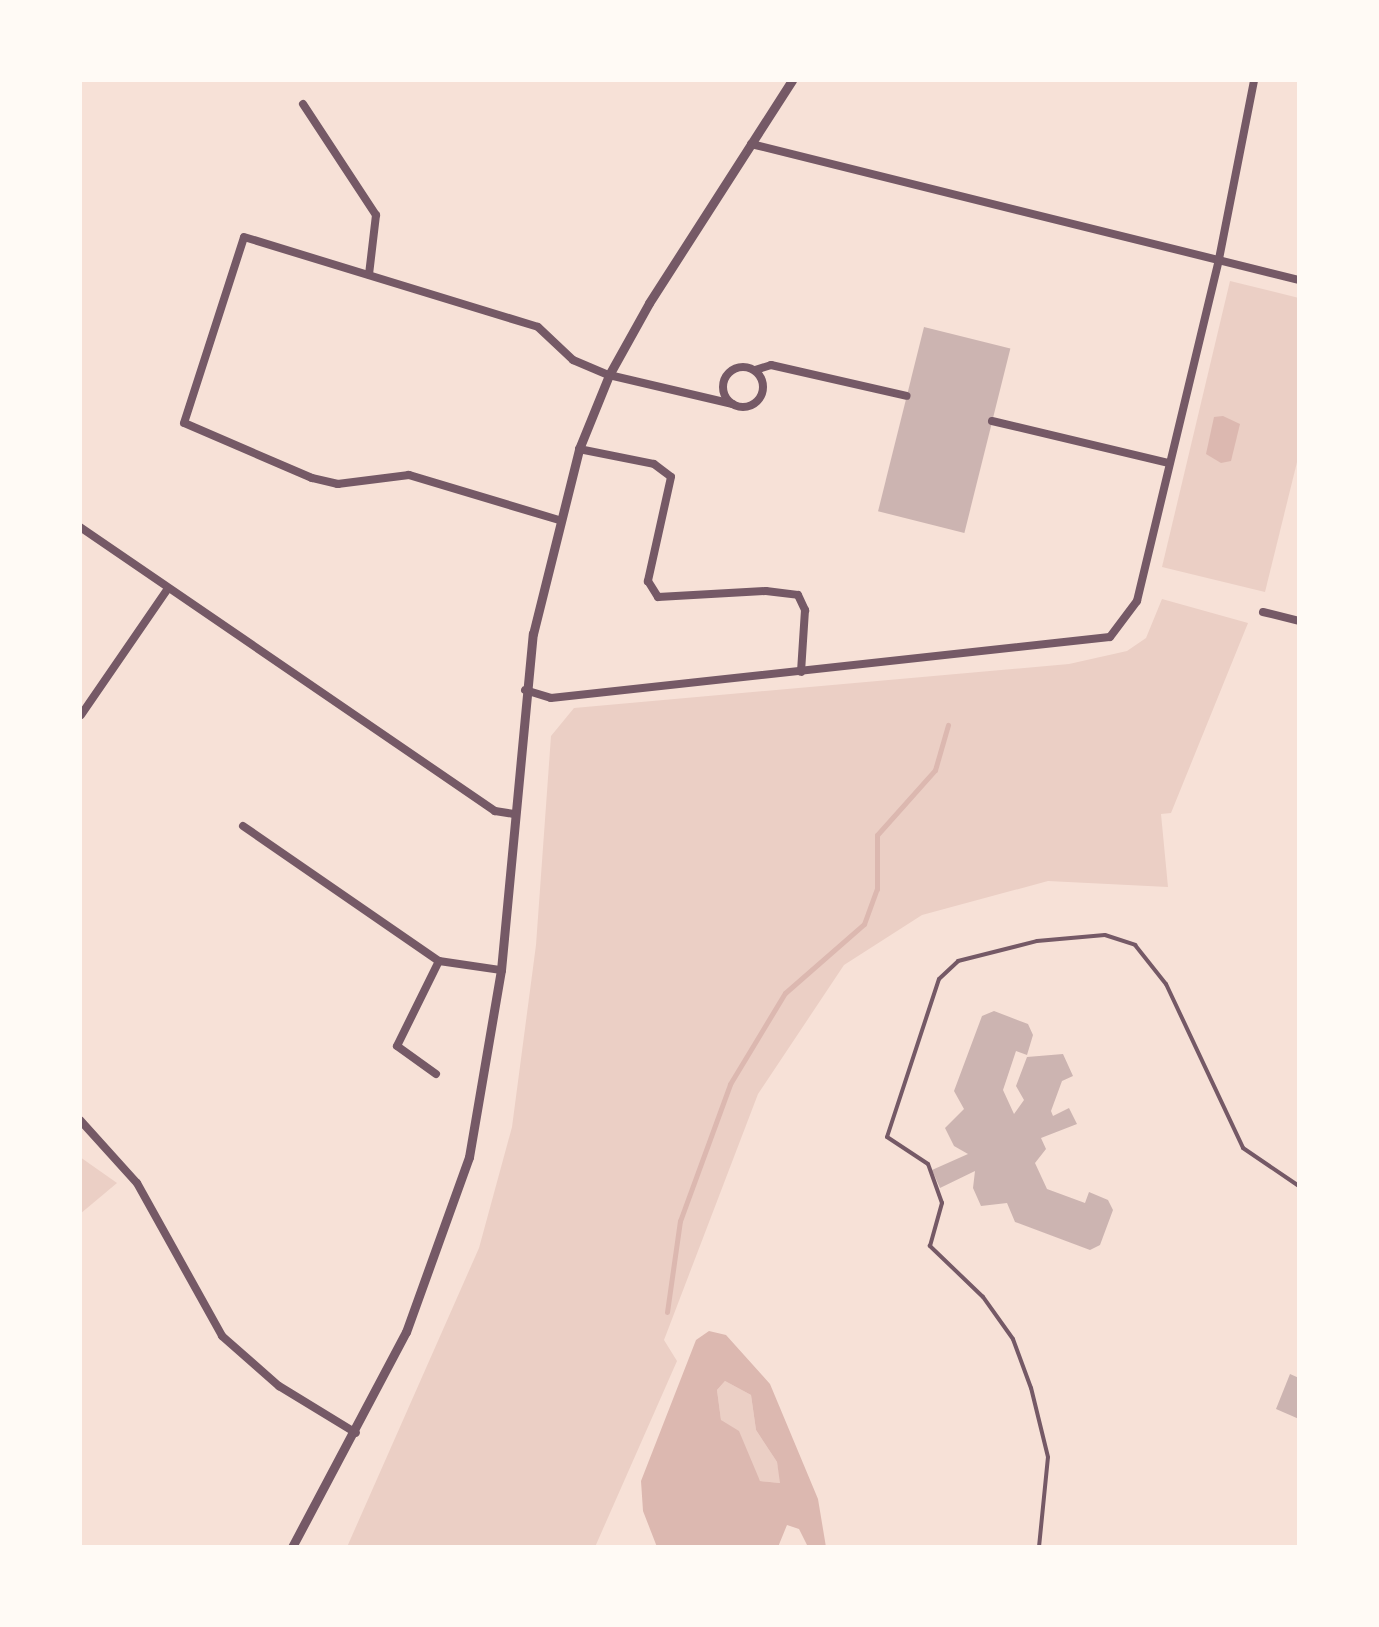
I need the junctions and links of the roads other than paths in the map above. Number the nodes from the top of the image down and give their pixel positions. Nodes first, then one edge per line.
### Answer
1 (792, 80) edge
2 (1254, 80) edge
3 (303, 104) dead end
4 (751, 144) junction
5 (1219, 259) junction
6 (369, 275) junction
7 (1299, 280) edge
8 (755, 370) junction
9 (608, 375) junction
10 (907, 396) dead end
11 (733, 404) junction
12 (992, 421) dead end
13 (578, 448) junction
14 (1168, 463) junction
15 (559, 520) junction
16 (80, 528) edge
17 (167, 590) junction
18 (1263, 612) dead end
19 (1299, 620) edge
20 (801, 672) junction
21 (525, 690) junction
22 (81, 714) edge
23 (514, 814) junction
24 (244, 826) dead end
25 (440, 961) junction
26 (502, 970) junction
27 (436, 1074) dead end
28 (80, 1120) edge
29 (1299, 1186) edge
30 (356, 1433) junction
31 (292, 1547) edge
32 (1039, 1547) edge

1 - 4 street
2 - 5 street
3 - 6 street
4 - 5 street
4 - 9 street
5 - 7 street
5 - 14 street
6 - 9 street
6 - 15 street
8 - 10 street
8 - 11 street
8 - 11 street
9 - 11 street
9 - 13 street
12 - 14 street
13 - 15 street
13 - 20 street
14 - 20 street
15 - 21 street
16 - 17 street
17 - 22 street
17 - 23 street
18 - 19 street
20 - 21 street
21 - 23 street
23 - 26 street
24 - 25 street
25 - 26 street
25 - 27 street
26 - 30 street
28 - 30 street
29 - 32 lane
30 - 31 street

